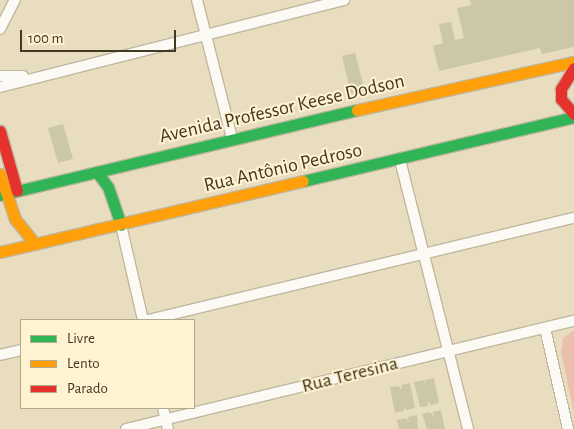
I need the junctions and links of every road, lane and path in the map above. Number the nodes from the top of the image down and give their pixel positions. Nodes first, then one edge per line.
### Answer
1 (15, 0) edge
2 (197, 0) edge
3 (344, 0) edge
4 (0, 29) edge
5 (204, 35) junction
6 (574, 62) edge
7 (574, 68) edge
8 (0, 76) edge
9 (34, 76) junction
10 (0, 87) edge
11 (574, 115) edge
12 (0, 131) edge
13 (232, 138) junction
14 (400, 160) junction
15 (97, 172) junction
16 (0, 174) edge
17 (7, 193) edge
18 (574, 218) edge
19 (121, 225) junction
20 (35, 244) junction
21 (0, 252) edge
22 (424, 253) junction
23 (143, 319) edge
24 (152, 319) edge
25 (574, 321) edge
26 (546, 328) junction
27 (20, 350) edge
28 (450, 351) junction
29 (0, 355) edge
30 (163, 409) edge
31 (167, 424) edge
32 (126, 429) edge
33 (468, 429) edge
34 (568, 429) edge

1 - 4 street
2 - 5 street
3 - 5 street
5 - 9 street
5 - 13 street
6 - 13 main road, Avenida Professor Keese Dodson
7 - 11 main road
8 - 9 street
9 - 10 street
11 - 14 main road, Rua Antônio Pedroso
12 - 17 main road
13 - 15 main road, Avenida Professor Keese Dodson
14 - 19 main road, Rua Antônio Pedroso
14 - 22 street
15 - 17 main road, Avenida Professor Keese Dodson
15 - 19 main road
16 - 17 main road
17 - 20 main road
18 - 22 street
19 - 20 main road, Rua Antônio Pedroso
19 - 23 street
20 - 21 main road, Rua Antônio Pedroso
22 - 24 street
22 - 28 street
25 - 26 street, Rua Teresina
26 - 28 street, Rua Teresina
26 - 34 street
27 - 29 street
28 - 31 street, Rua Teresina
28 - 33 street
30 - 31 street
31 - 32 street, Rua Teresina

